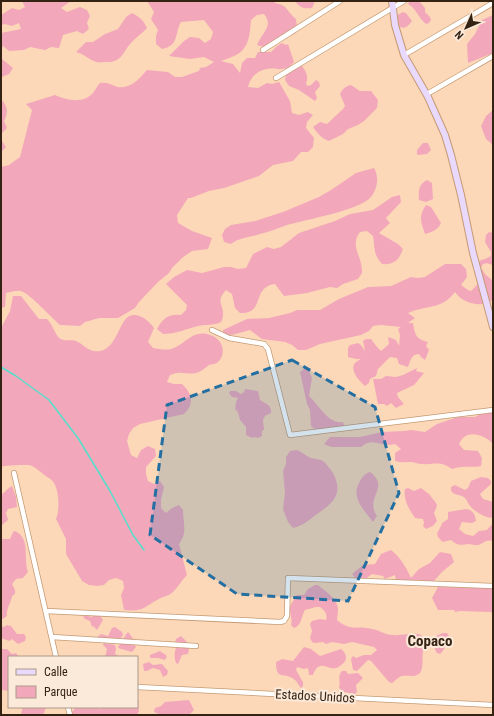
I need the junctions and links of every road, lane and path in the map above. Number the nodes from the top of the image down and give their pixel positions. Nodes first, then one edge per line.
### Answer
1 (340, 1) edge
2 (392, 1) edge
3 (404, 1) edge
4 (493, 2) edge
5 (392, 8) junction
6 (263, 50) dead end
7 (404, 55) junction
8 (493, 56) edge
9 (276, 78) dead end
10 (427, 94) junction
11 (493, 327) edge
12 (212, 330) dead end
13 (493, 410) edge
14 (14, 473) dead end
15 (493, 586) edge
16 (46, 612) junction
17 (52, 637) junction
18 (196, 646) dead end
19 (56, 656) edge
20 (138, 687) edge
21 (493, 705) edge

1 - 6 street
2 - 5 street
3 - 5 street
4 - 7 street
5 - 7 street
5 - 9 street
7 - 10 street
8 - 10 street
10 - 11 street
12 - 13 street
14 - 16 street
15 - 16 street
16 - 17 street
17 - 18 street
17 - 19 street
20 - 21 street, Estados Unidos

